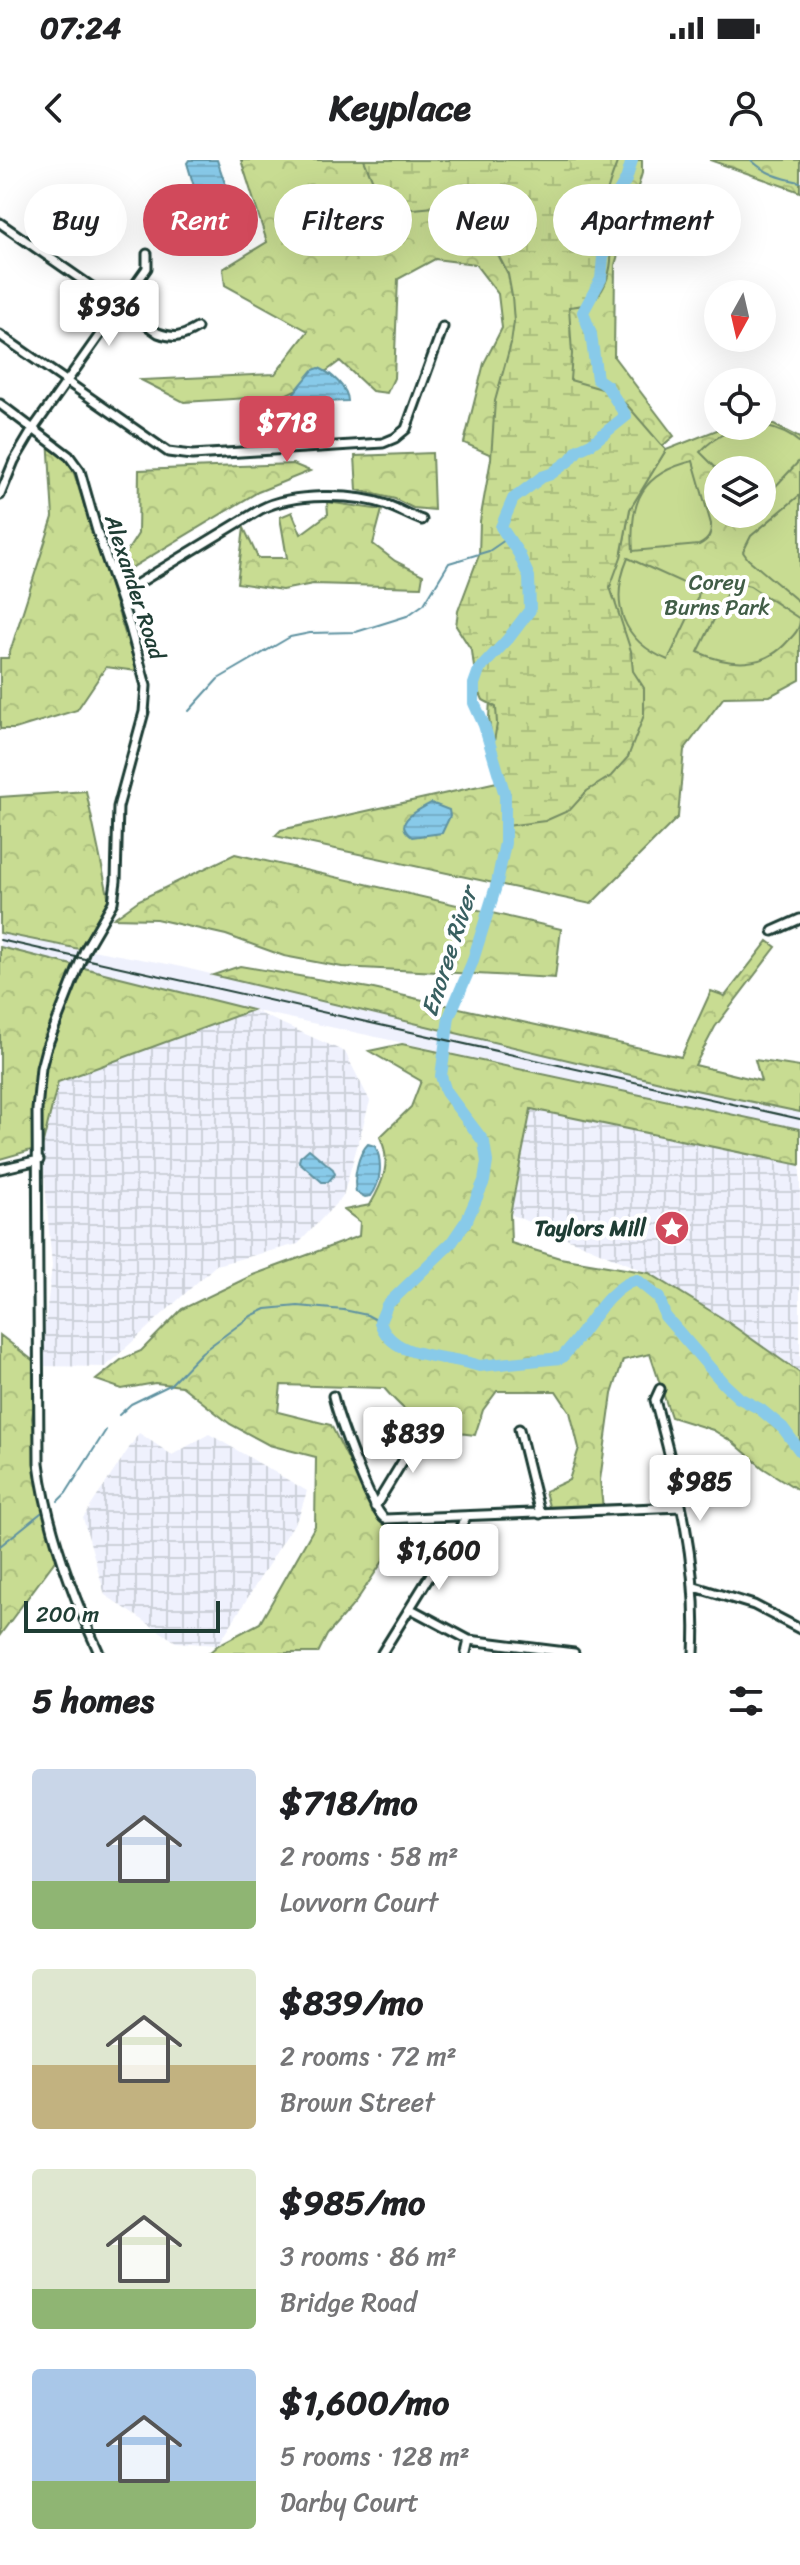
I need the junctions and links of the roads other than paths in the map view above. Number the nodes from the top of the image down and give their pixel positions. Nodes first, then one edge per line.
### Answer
1 (0, 223) edge
2 (147, 256) edge
3 (119, 307) junction
4 (443, 327) dead end
5 (197, 328) dead end
6 (0, 335) edge
7 (66, 383) junction
8 (0, 404) edge
9 (33, 429) junction
10 (0, 495) edge
11 (422, 520) dead end
12 (119, 595) junction
13 (800, 919) edge
14 (773, 931) dead end
15 (39, 1160) junction
16 (0, 1169) edge
17 (660, 1389) dead end
18 (333, 1396) dead end
19 (424, 1426) dead end
20 (519, 1429) dead end
21 (375, 1507) junction
22 (681, 1507) junction
23 (540, 1514) junction
24 (467, 1516) junction
25 (695, 1587) junction
26 (411, 1609) junction
27 (800, 1629) edge
28 (469, 1640) junction
29 (99, 1653) edge
30 (382, 1653) edge
31 (466, 1653) edge
32 (574, 1653) edge
33 (694, 1653) edge

1 - 3 street
2 - 3 street
3 - 5 street
3 - 7 street
4 - 7 street
6 - 7 street
7 - 9 street
8 - 9 street, Alexander Road
9 - 10 street
9 - 12 street, Alexander Road
11 - 12 street
12 - 15 street, Alexander Road
13 - 14 street
15 - 16 street
15 - 29 street, Alexander Road
17 - 22 street
18 - 21 street
19 - 21 street
20 - 23 street
21 - 24 street
22 - 23 street
22 - 25 street
23 - 24 street
24 - 26 street
25 - 27 street
25 - 33 street
26 - 28 street
26 - 30 street
28 - 31 street
28 - 32 street

